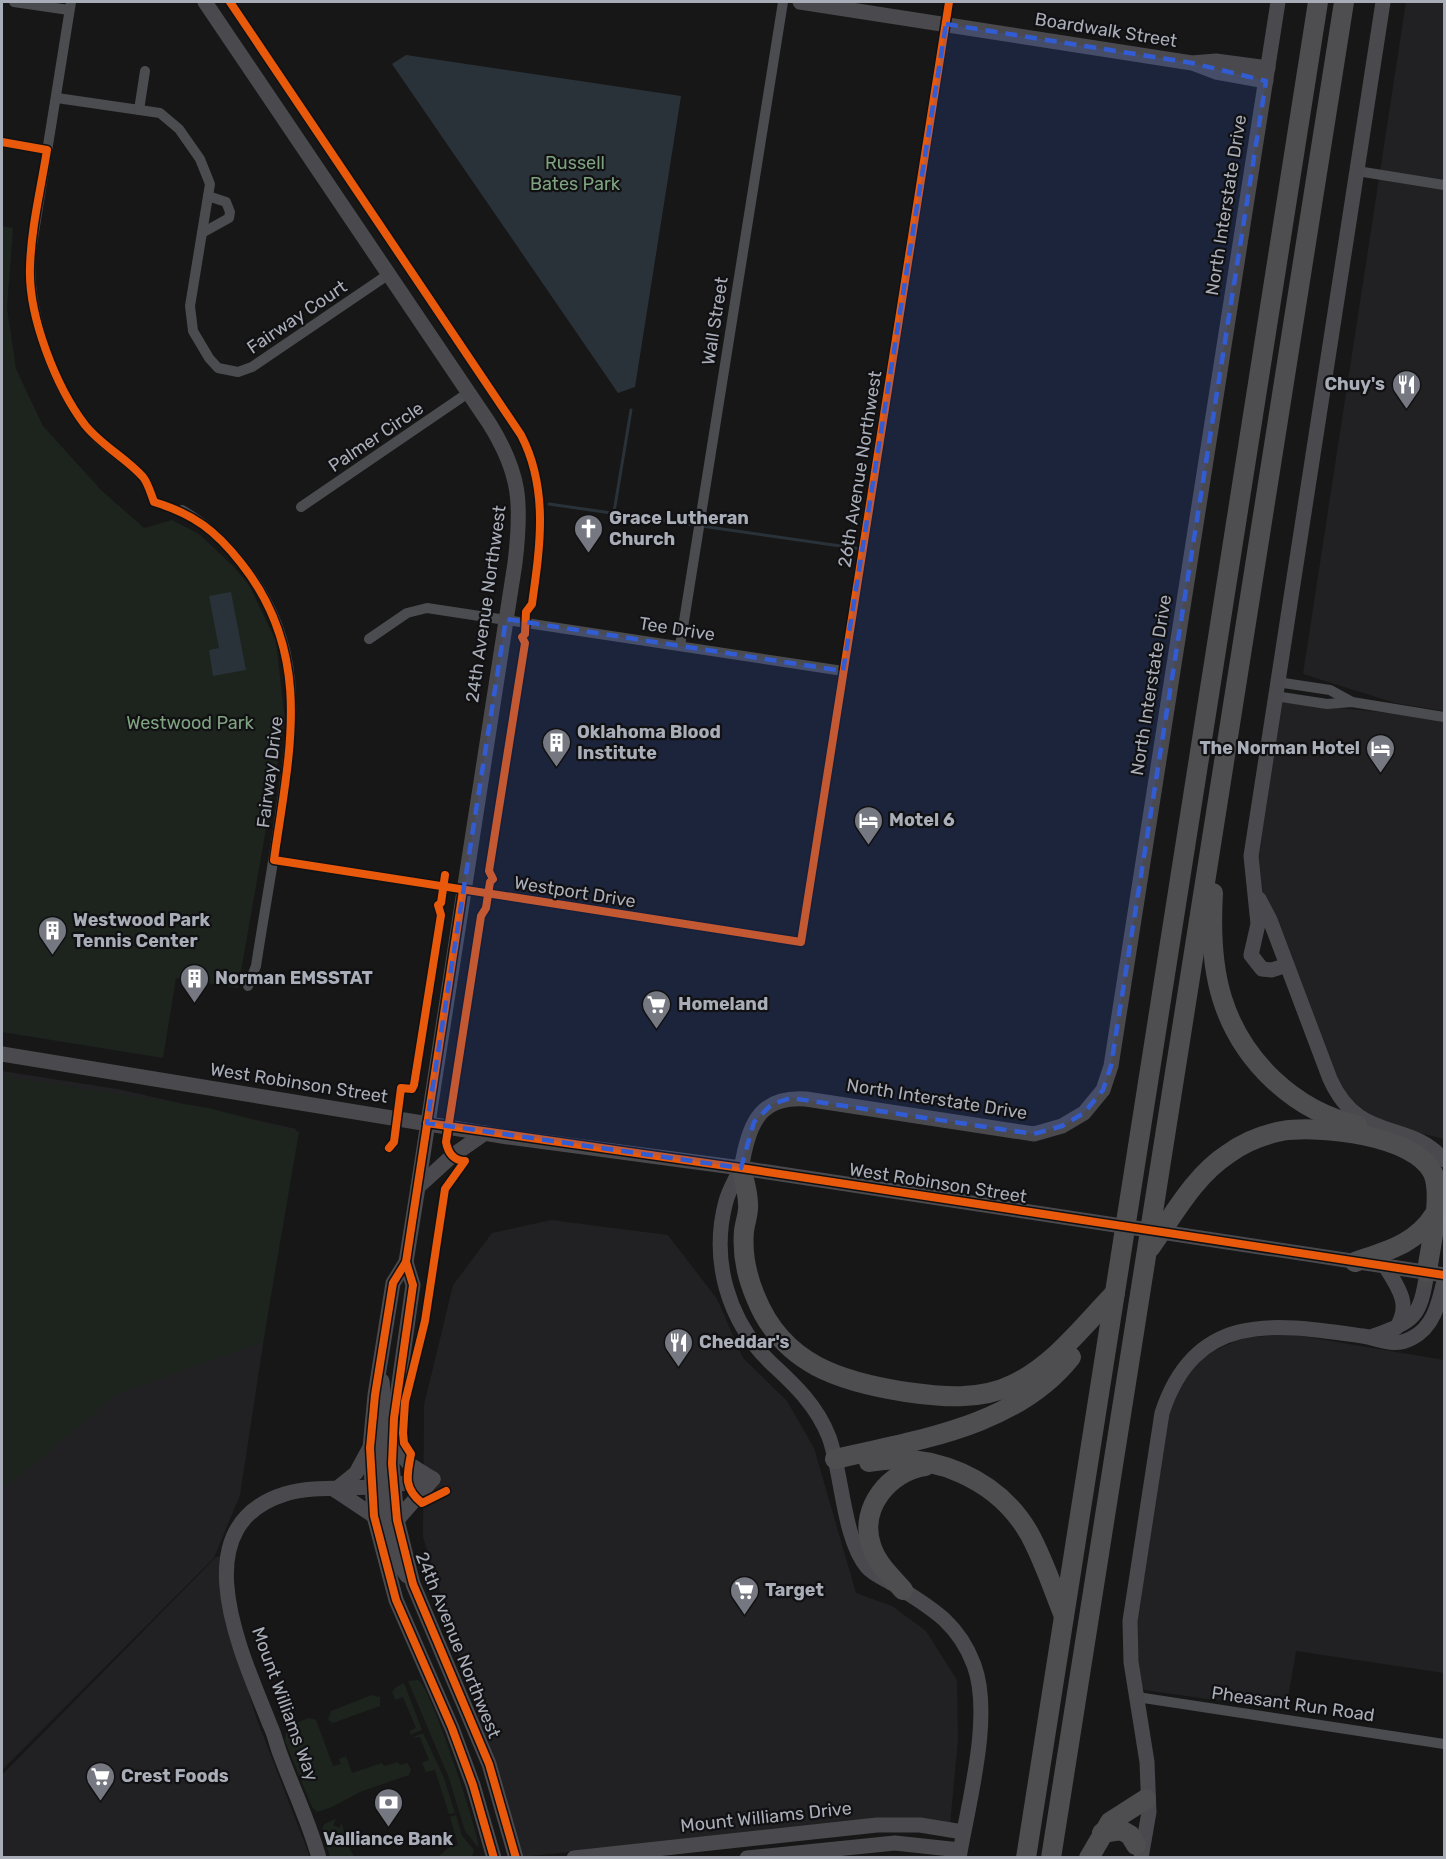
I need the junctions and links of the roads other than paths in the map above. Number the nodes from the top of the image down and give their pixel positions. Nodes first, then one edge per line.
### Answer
1 (14, 2) edge
2 (204, 2) edge
3 (783, 2) edge
4 (800, 2) edge
5 (949, 2) edge
6 (1278, 2) edge
7 (1318, 2) edge
8 (1344, 2) edge
9 (1383, 2) edge
10 (70, 6) edge
11 (946, 24) junction
12 (145, 71) dead end
13 (1267, 75) junction
14 (57, 98) junction
15 (139, 110) junction
16 (2, 142) edge
17 (47, 150) junction
18 (1357, 171) junction
19 (1444, 185) edge
20 (208, 196) junction
21 (202, 233) junction
22 (389, 274) junction
23 (468, 393) junction
24 (154, 502) dead end
25 (301, 507) dead end
26 (182, 510) dead end
27 (506, 619) junction
28 (369, 639) dead end
29 (680, 646) junction
30 (843, 671) junction
31 (1276, 689) junction
32 (1444, 717) edge
33 (1215, 814) junction
34 (274, 860) junction
35 (463, 890) junction
36 (1255, 891) junction
37 (801, 942) joint
38 (1287, 965) junction
39 (248, 986) dead end
40 (2, 1054) edge
41 (427, 1124) junction
42 (1383, 1131) junction
43 (485, 1133) junction
44 (1444, 1160) edge
45 (741, 1168) junction
46 (418, 1187) junction
47 (1434, 1215) junction
48 (1147, 1252) junction
49 (1355, 1262) junction
50 (406, 1263) junction
51 (1385, 1266) junction
52 (1439, 1276) edge
53 (1115, 1293) junction
54 (1395, 1330) junction
55 (1371, 1337) junction
56 (380, 1360) junction
57 (392, 1442) junction
58 (370, 1448) junction
59 (836, 1463) junction
60 (936, 1464) junction
61 (433, 1479) junction
62 (393, 1485) junction
63 (371, 1487) junction
64 (335, 1490) junction
65 (374, 1516) junction
66 (397, 1520) junction
67 (414, 1587) junction
68 (903, 1590) junction
69 (1065, 1617) junction
70 (1137, 1697) junction
71 (1444, 1744) edge
72 (1146, 1799) junction
73 (963, 1832) junction
74 (1102, 1833) junction
75 (1137, 1853) edge
76 (960, 1854) edge
77 (319, 1857) edge
78 (494, 1857) edge
79 (516, 1857) edge
80 (573, 1857) edge
81 (747, 1857) edge
82 (1026, 1857) edge
83 (1051, 1857) edge
84 (1089, 1857) edge

1 - 10 street
2 - 22 main road, 24th Avenue Northwest
3 - 29 street, Wall Street
4 - 11 main road, Boardwalk Street
5 - 11 street, 26th Avenue Northwest
6 - 13 main road, North Interstate Drive
7 - 53 highway
8 - 33 highway
9 - 18 main road
10 - 14 street
11 - 13 main road, Boardwalk Street
11 - 30 street, 26th Avenue Northwest
12 - 15 street
13 - 45 main road, North Interstate Drive
14 - 15 street, Fairway Court
14 - 17 street
15 - 20 street, Fairway Court
16 - 17 street
17 - 24 street
18 - 19 street
18 - 31 main road
20 - 21 street, Fairway Court
20 - 21 street
21 - 22 street, Fairway Court
22 - 23 main road, 24th Avenue Northwest
23 - 25 street, Palmer Circle
23 - 27 main road, 24th Avenue Northwest
26 - 34 street, Fairway Drive
27 - 28 street, Tee Drive
27 - 29 street, Tee Drive
27 - 35 main road, 24th Avenue Northwest
29 - 30 street, Tee Drive
30 - 37 street, 26th Avenue Northwest
31 - 32 street
31 - 36 main road
33 - 42 highway
33 - 48 highway
34 - 35 street, Westport Drive
34 - 39 street, Fairway Drive
35 - 37 street, Westport Drive
35 - 41 main road, 24th Avenue Northwest
36 - 38 main road
36 - 38 main road
38 - 42 main road
40 - 41 main road, West Robinson Street
41 - 43 main road, West Robinson Street
41 - 46 main road, 24th Avenue Northwest
42 - 44 main road
43 - 45 main road, West Robinson Street
43 - 46 main road
45 - 49 main road, West Robinson Street
45 - 53 highway
45 - 59 main road, North Interstate Drive
46 - 50 main road, 24th Avenue Northwest
47 - 48 highway
47 - 49 highway
47 - 52 highway
48 - 83 highway
49 - 51 main road, West Robinson Street
50 - 56 main road, 24th Avenue Northwest
50 - 57 main road, 24th Avenue Northwest
51 - 52 main road, West Robinson Street
51 - 54 main road
52 - 54 main road
52 - 55 main road
53 - 59 highway
53 - 69 highway
54 - 55 main road
55 - 70 main road
56 - 58 main road, 24th Avenue Northwest
56 - 62 main road
57 - 61 main road
57 - 62 main road, 24th Avenue Northwest
58 - 63 main road, 24th Avenue Northwest
58 - 64 main road
59 - 60 highway
59 - 68 main road, North Interstate Drive
60 - 68 highway
60 - 69 highway
61 - 62 main road
61 - 66 main road
62 - 66 main road, 24th Avenue Northwest
63 - 64 main road, Mount Williams Way
63 - 65 main road, 24th Avenue Northwest
63 - 67 main road
64 - 65 main road
64 - 77 main road, Mount Williams Way
65 - 78 main road, 24th Avenue Northwest
66 - 67 main road, 24th Avenue Northwest
67 - 79 main road, 24th Avenue Northwest
68 - 73 main road, North Interstate Drive
69 - 82 highway
70 - 71 street, Pheasant Run Road
70 - 72 main road
72 - 74 highway
72 - 75 main road
73 - 76 main road, North Interstate Drive
73 - 80 main road, Mount Williams Drive
74 - 75 highway
74 - 84 highway
76 - 81 main road

